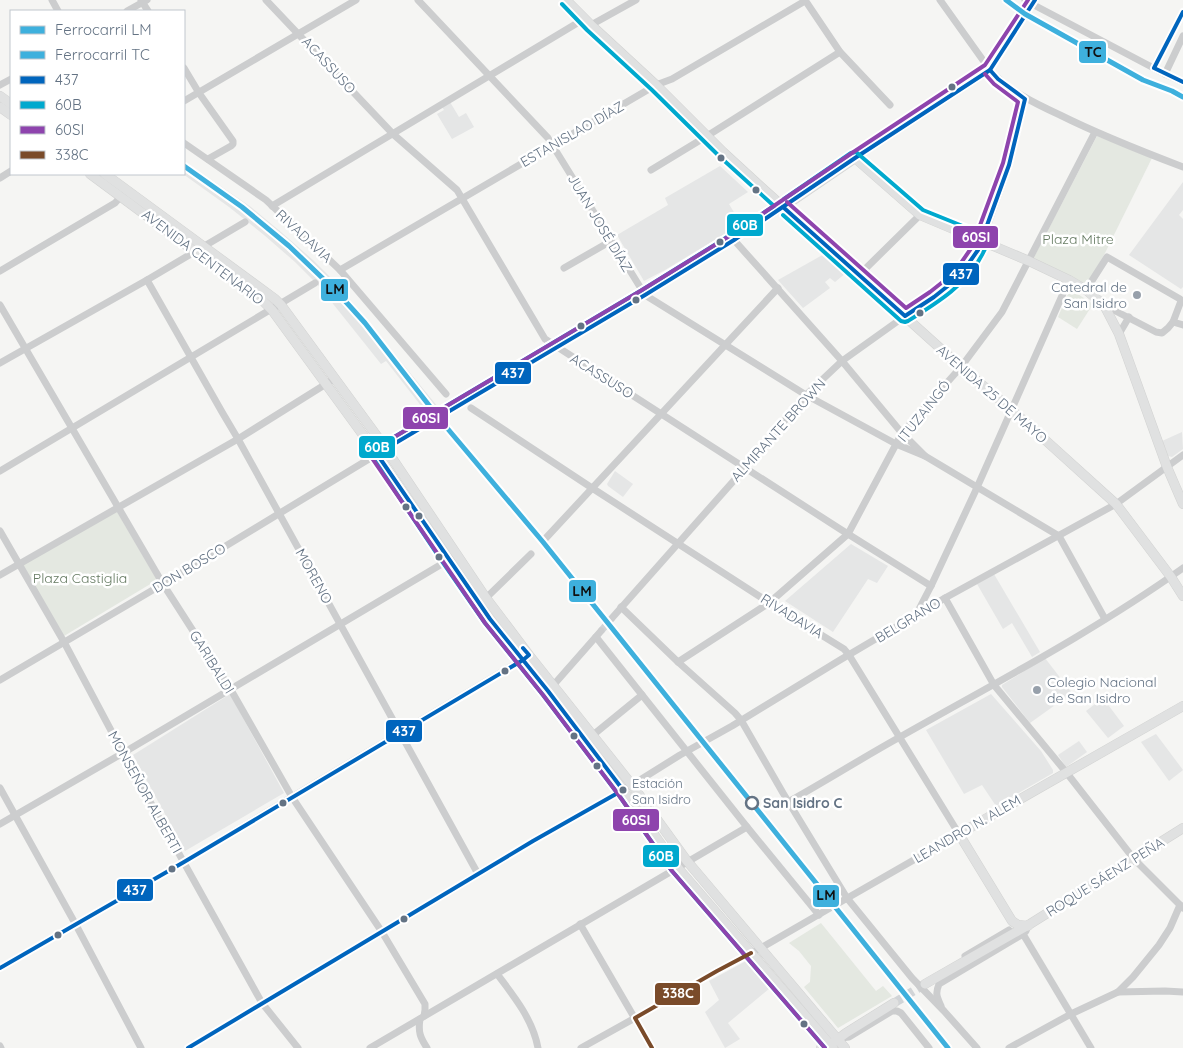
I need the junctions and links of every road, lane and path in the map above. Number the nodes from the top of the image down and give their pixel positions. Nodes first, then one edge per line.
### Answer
1 (266, 0) edge
2 (356, 0) edge
3 (418, 0) edge
4 (566, 0) edge
5 (636, 0) edge
6 (940, 0) edge
7 (144, 1) edge
8 (805, 1) edge
9 (1030, 2) edge
10 (130, 10) edge
11 (1183, 12) edge
12 (584, 18) junction
13 (591, 26) junction
14 (298, 33) junction
15 (1183, 36) edge
16 (840, 52) junction
17 (1154, 68) junction
18 (185, 70) edge
19 (990, 70) junction
20 (1165, 74) junction
21 (489, 76) junction
22 (1183, 82) edge
23 (656, 85) junction
24 (199, 93) junction
25 (1025, 99) junction
26 (185, 100) edge
27 (890, 105) dead end
28 (1096, 132) junction
29 (393, 134) junction
30 (707, 136) junction
31 (185, 144) edge
32 (553, 146) junction
33 (855, 158) junction
34 (208, 159) junction
35 (1183, 167) edge
36 (651, 170) dead end
37 (92, 175) edge
38 (106, 175) edge
39 (124, 193) junction
40 (462, 198) junction
41 (272, 206) junction
42 (783, 207) junction
43 (920, 215) junction
44 (245, 222) dead end
45 (734, 240) junction
46 (612, 241) junction
47 (982, 241) junction
48 (202, 246) junction
49 (194, 251) junction
50 (1029, 261) junction
51 (564, 268) dead end
52 (0, 270) edge
53 (340, 270) junction
54 (859, 275) junction
55 (147, 280) junction
56 (1069, 280) junction
57 (315, 283) dead end
58 (778, 288) junction
59 (1086, 290) junction
60 (645, 295) junction
61 (0, 305) edge
62 (281, 305) junction
63 (1104, 305) junction
64 (272, 310) junction
65 (905, 316) junction
66 (1129, 317) junction
67 (1173, 322) junction
68 (1183, 325) edge
69 (1119, 334) junction
70 (725, 345) junction
71 (557, 347) junction
72 (26, 348) junction
73 (191, 357) junction
74 (842, 361) junction
75 (0, 363) edge
76 (961, 367) junction
77 (330, 382) junction
78 (446, 394) dead end
79 (806, 395) junction
80 (471, 408) dead end
81 (1012, 410) junction
82 (448, 411) tunnel mouth
83 (662, 413) junction
84 (430, 422) tunnel mouth
85 (71, 428) junction
86 (902, 433) junction
87 (238, 438) junction
88 (896, 444) junction
89 (386, 449) junction
90 (377, 454) junction
91 (1183, 455) edge
92 (925, 456) junction
93 (1167, 467) junction
94 (744, 468) junction
95 (0, 471) edge
96 (977, 487) junction
97 (592, 488) junction
98 (1116, 504) junction
99 (1183, 504) edge
100 (117, 508) junction
101 (280, 513) junction
102 (0, 532) edge
103 (848, 534) junction
104 (1059, 536) junction
105 (545, 539) dead end
106 (678, 543) junction
107 (531, 554) dead end
108 (453, 557) junction
109 (18, 564) junction
110 (1183, 568) edge
111 (0, 575) edge
112 (1171, 577) junction
113 (163, 584) junction
114 (931, 586) junction
115 (1183, 596) edge
116 (486, 598) junction
117 (945, 598) junction
118 (769, 603) junction
119 (621, 607) junction
120 (915, 616) junction
121 (612, 618) tunnel mouth
122 (1105, 619) junction
123 (340, 624) junction
124 (601, 631) tunnel mouth
125 (596, 637) junction
126 (64, 642) junction
127 (849, 655) junction
128 (526, 658) junction
129 (678, 662) junction
130 (0, 680) edge
131 (994, 684) junction
132 (550, 689) junction
133 (231, 690) junction
134 (642, 695) junction
135 (1183, 706) edge
136 (741, 720) junction
137 (400, 733) junction
138 (592, 735) junction
139 (899, 737) junction
140 (686, 751) junction
141 (123, 754) junction
142 (1066, 772) junction
143 (632, 785) junction
144 (0, 788) edge
145 (623, 790) junction
146 (292, 797) junction
147 (788, 802) junction
148 (15, 816) junction
149 (0, 824) edge
150 (747, 827) junction
151 (1183, 828) edge
152 (959, 834) junction
153 (1134, 859) junction
154 (686, 861) junction
155 (184, 862) junction
156 (677, 867) junction
157 (478, 874) junction
158 (847, 898) junction
159 (1181, 906) edge
160 (819, 915) junction
161 (76, 924) junction
162 (580, 924) junction
163 (1011, 926) junction
164 (1026, 930) junction
165 (382, 932) junction
166 (1000, 941) junction
167 (761, 948) junction
168 (750, 953) junction
169 (0, 968) edge
170 (497, 974) junction
171 (912, 978) junction
172 (925, 984) tunnel mouth
173 (1118, 992) junction
174 (1183, 992) edge
175 (262, 1003) junction
176 (894, 1003) tunnel mouth
177 (944, 1011) junction
178 (1072, 1014) junction
179 (422, 1017) junction
180 (635, 1018) junction
181 (830, 1045) edge
182 (141, 1048) edge
183 (188, 1048) edge
184 (298, 1048) edge
185 (370, 1048) edge
186 (427, 1048) edge
187 (538, 1048) edge
188 (581, 1048) edge
189 (652, 1048) edge
190 (845, 1048) edge
191 (929, 1048) edge
192 (977, 1048) edge
193 (1009, 1048) edge
194 (1091, 1048) edge

1 - 14 street, ACASSUSO
2 - 14 street
3 - 21 street, JUAN JOSÉ DÍAZ
4 - 12 main road, AVENIDA 25 DE MAYO
5 - 13 street
6 - 19 street
7 - 10 street
8 - 16 street
8 - 23 street, ESTANISLAO DÍAZ
9 - 17 street
9 - 19 street
11 - 17 street
12 - 13 main road, AVENIDA 25 DE MAYO
12 - 21 street
13 - 23 main road, AVENIDA 25 DE MAYO
14 - 24 street
14 - 29 street, ACASSUSO
15 - 20 street
16 - 27 street
16 - 30 street
17 - 20 street
18 - 24 street
19 - 25 street
19 - 33 street
20 - 22 street
21 - 29 street
21 - 32 street, JUAN JOSÉ DÍAZ
23 - 30 main road, AVENIDA 25 DE MAYO
23 - 32 street, ESTANISLAO DÍAZ
24 - 26 street
24 - 34 street
25 - 28 street
25 - 47 street, ALMIRANTE BROWN
28 - 35 street
28 - 50 street, ITUZAINGÓ
29 - 40 street, ACASSUSO
29 - 41 street
30 - 36 street
30 - 42 main road, AVENIDA 25 DE MAYO
31 - 34 street, RIVADAVIA
32 - 40 street, ESTANISLAO DÍAZ
32 - 46 street, JUAN JOSÉ DÍAZ
33 - 42 main road
33 - 43 main road
34 - 41 street, RIVADAVIA
37 - 39 main road, AVENIDA CENTENARIO
38 - 39 main road, AVENIDA CENTENARIO
39 - 48 main road, AVENIDA CENTENARIO
39 - 49 main road, AVENIDA CENTENARIO
39 - 52 street
40 - 53 street, ESTANISLAO DÍAZ
40 - 71 street, ACASSUSO
41 - 53 street, RIVADAVIA
42 - 45 street
42 - 54 main road, AVENIDA 25 DE MAYO
43 - 47 main road
43 - 54 street
44 - 48 street
45 - 58 street
45 - 60 street
46 - 51 street
46 - 60 street, JUAN JOSÉ DÍAZ
47 - 50 main road
47 - 65 street, ALMIRANTE BROWN
48 - 49 street
48 - 62 main road, AVENIDA CENTENARIO
49 - 55 street
49 - 64 main road, AVENIDA CENTENARIO
50 - 56 main road
50 - 76 street, ITUZAINGÓ
53 - 78 street, RIVADAVIA
54 - 65 main road, AVENIDA 25 DE MAYO
55 - 72 street
55 - 73 street, MORENO
56 - 59 main road
56 - 81 street
57 - 62 street
58 - 70 street
58 - 74 street
59 - 63 main road
59 - 67 street
60 - 70 street, JUAN JOSÉ DÍAZ
60 - 71 street
61 - 72 street, GARIBALDI
62 - 64 street
62 - 77 main road, AVENIDA CENTENARIO
63 - 66 street
63 - 69 main road
64 - 73 street
64 - 77 main road, AVENIDA CENTENARIO
65 - 74 street, ALMIRANTE BROWN
65 - 76 main road, AVENIDA 25 DE MAYO
66 - 67 street
66 - 69 street
67 - 68 street
69 - 93 main road
70 - 79 street, JUAN JOSÉ DÍAZ
70 - 83 street
71 - 82 street
71 - 83 street, ACASSUSO
72 - 75 street
72 - 85 street, GARIBALDI
73 - 85 street
73 - 87 street, MORENO
74 - 79 street, ALMIRANTE BROWN
74 - 86 street
76 - 81 main road, AVENIDA 25 DE MAYO
76 - 86 street, ITUZAINGÓ
77 - 87 street
77 - 89 main road, AVENIDA CENTENARIO
77 - 90 main road, AVENIDA CENTENARIO
79 - 88 street, JUAN JOSÉ DÍAZ
79 - 94 street, ALMIRANTE BROWN
80 - 97 street, RIVADAVIA
81 - 96 street
81 - 98 main road, AVENIDA 25 DE MAYO
83 - 94 street, ACASSUSO
83 - 97 street
84 - 89 street, DON BOSCO
85 - 95 street
85 - 100 street, GARIBALDI
86 - 88 street, ITUZAINGÓ
86 - 92 street
87 - 100 street
87 - 101 street, MORENO
88 - 92 street, JUAN JOSÉ DÍAZ
88 - 103 street, ITUZAINGÓ
89 - 90 street, DON BOSCO
89 - 108 main road, AVENIDA CENTENARIO
90 - 101 street, DON BOSCO
90 - 108 main road, AVENIDA CENTENARIO
91 - 93 street, BELGRANO
92 - 96 street
93 - 98 street, BELGRANO
93 - 99 main road
94 - 103 street, ACASSUSO
94 - 106 street, ALMIRANTE BROWN
96 - 104 street
96 - 114 street
97 - 105 street
97 - 106 street, RIVADAVIA
98 - 104 street, BELGRANO
98 - 112 main road, AVENIDA 25 DE MAYO
100 - 109 street
100 - 113 street, GARIBALDI
101 - 113 street, DON BOSCO
101 - 123 street, MORENO
102 - 109 street, MONSEÑOR ALBERTI
103 - 114 street, ACASSUSO
103 - 118 street, ITUZAINGÓ
104 - 117 street, BELGRANO
104 - 122 street
106 - 118 street, RIVADAVIA
106 - 119 street, ALMIRANTE BROWN
107 - 116 street
108 - 116 main road, AVENIDA CENTENARIO
108 - 123 street
108 - 128 main road, AVENIDA CENTENARIO
109 - 111 street
109 - 126 street, MONSEÑOR ALBERTI
110 - 112 street
112 - 115 main road, AVENIDA 25 DE MAYO
112 - 122 street
113 - 126 street, DON BOSCO
113 - 133 street, GARIBALDI
114 - 120 street
116 - 128 main road, AVENIDA CENTENARIO
117 - 120 street, BELGRANO
117 - 131 street
118 - 127 street, RIVADAVIA
118 - 129 street, ITUZAINGÓ
119 - 121 street, ALMIRANTE BROWN
119 - 129 street
120 - 127 street, BELGRANO
122 - 131 street
123 - 133 street
123 - 137 street, MORENO
124 - 125 street
125 - 132 street
125 - 134 street
126 - 130 street, DON BOSCO
126 - 141 street, MONSEÑOR ALBERTI
127 - 136 street, BELGRANO
127 - 139 street, RIVADAVIA
128 - 132 main road, AVENIDA CENTENARIO
128 - 137 street
129 - 136 street
131 - 139 street
131 - 142 street
132 - 138 main road, AVENIDA CENTENARIO
132 - 145 main road, AVENIDA CENTENARIO
133 - 141 street
133 - 146 street, GARIBALDI
134 - 138 street
134 - 140 street
135 - 142 main road, LEANDRO N. ALEM
136 - 140 street, BELGRANO
136 - 147 street
137 - 146 street
137 - 157 street, MORENO
138 - 143 main road, AVENIDA CENTENARIO
139 - 147 street
139 - 152 street, RIVADAVIA
140 - 143 street, BELGRANO
140 - 150 street
141 - 148 street
141 - 155 street, MONSEÑOR ALBERTI
142 - 152 main road, LEANDRO N. ALEM
142 - 153 street
143 - 145 street, BELGRANO
143 - 154 main road, AVENIDA CENTENARIO
144 - 148 street
145 - 156 main road, AVENIDA CENTENARIO
145 - 157 street, BELGRANO
146 - 155 street
146 - 165 street, GARIBALDI
147 - 158 street
148 - 149 street
148 - 161 street
150 - 154 street
150 - 160 street
151 - 153 main road, ROQUE SÁENZ PEÑA
152 - 158 street, LEANDRO N. ALEM
152 - 163 main road, RIVADAVIA
153 - 159 street
153 - 164 main road, ROQUE SÁENZ PEÑA
154 - 156 street
154 - 167 main road, AVENIDA CENTENARIO
155 - 161 street
155 - 175 street, MONSEÑOR ALBERTI
156 - 162 street
156 - 168 main road, AVENIDA CENTENARIO
157 - 165 street, BELGRANO
158 - 160 street, LEANDRO N. ALEM
158 - 171 street
159 - 173 street
160 - 167 street, LEANDRO N. ALEM
161 - 169 street
161 - 182 street
162 - 170 street
162 - 180 street
163 - 164 main road
163 - 166 main road
163 - 171 street
164 - 166 main road, ROQUE SÁENZ PEÑA
164 - 177 street, ROQUE SÁENZ PEÑA
164 - 178 street
165 - 175 street, BELGRANO
165 - 179 street, GARIBALDI
166 - 172 main road, ROQUE SÁENZ PEÑA
167 - 168 street, LEANDRO N. ALEM
167 - 181 main road, AVENIDA CENTENARIO
168 - 180 street, LEANDRO N. ALEM
168 - 181 main road, AVENIDA CENTENARIO
170 - 179 street
170 - 187 street
171 - 177 street
173 - 174 street
173 - 178 street
175 - 183 street, BELGRANO
175 - 184 street, MONSEÑOR ALBERTI
176 - 181 main road
177 - 192 street
178 - 193 street
178 - 194 street
179 - 185 street
179 - 186 street, GARIBALDI
180 - 188 street, LEANDRO N. ALEM
180 - 189 street
181 - 190 main road
181 - 191 street

